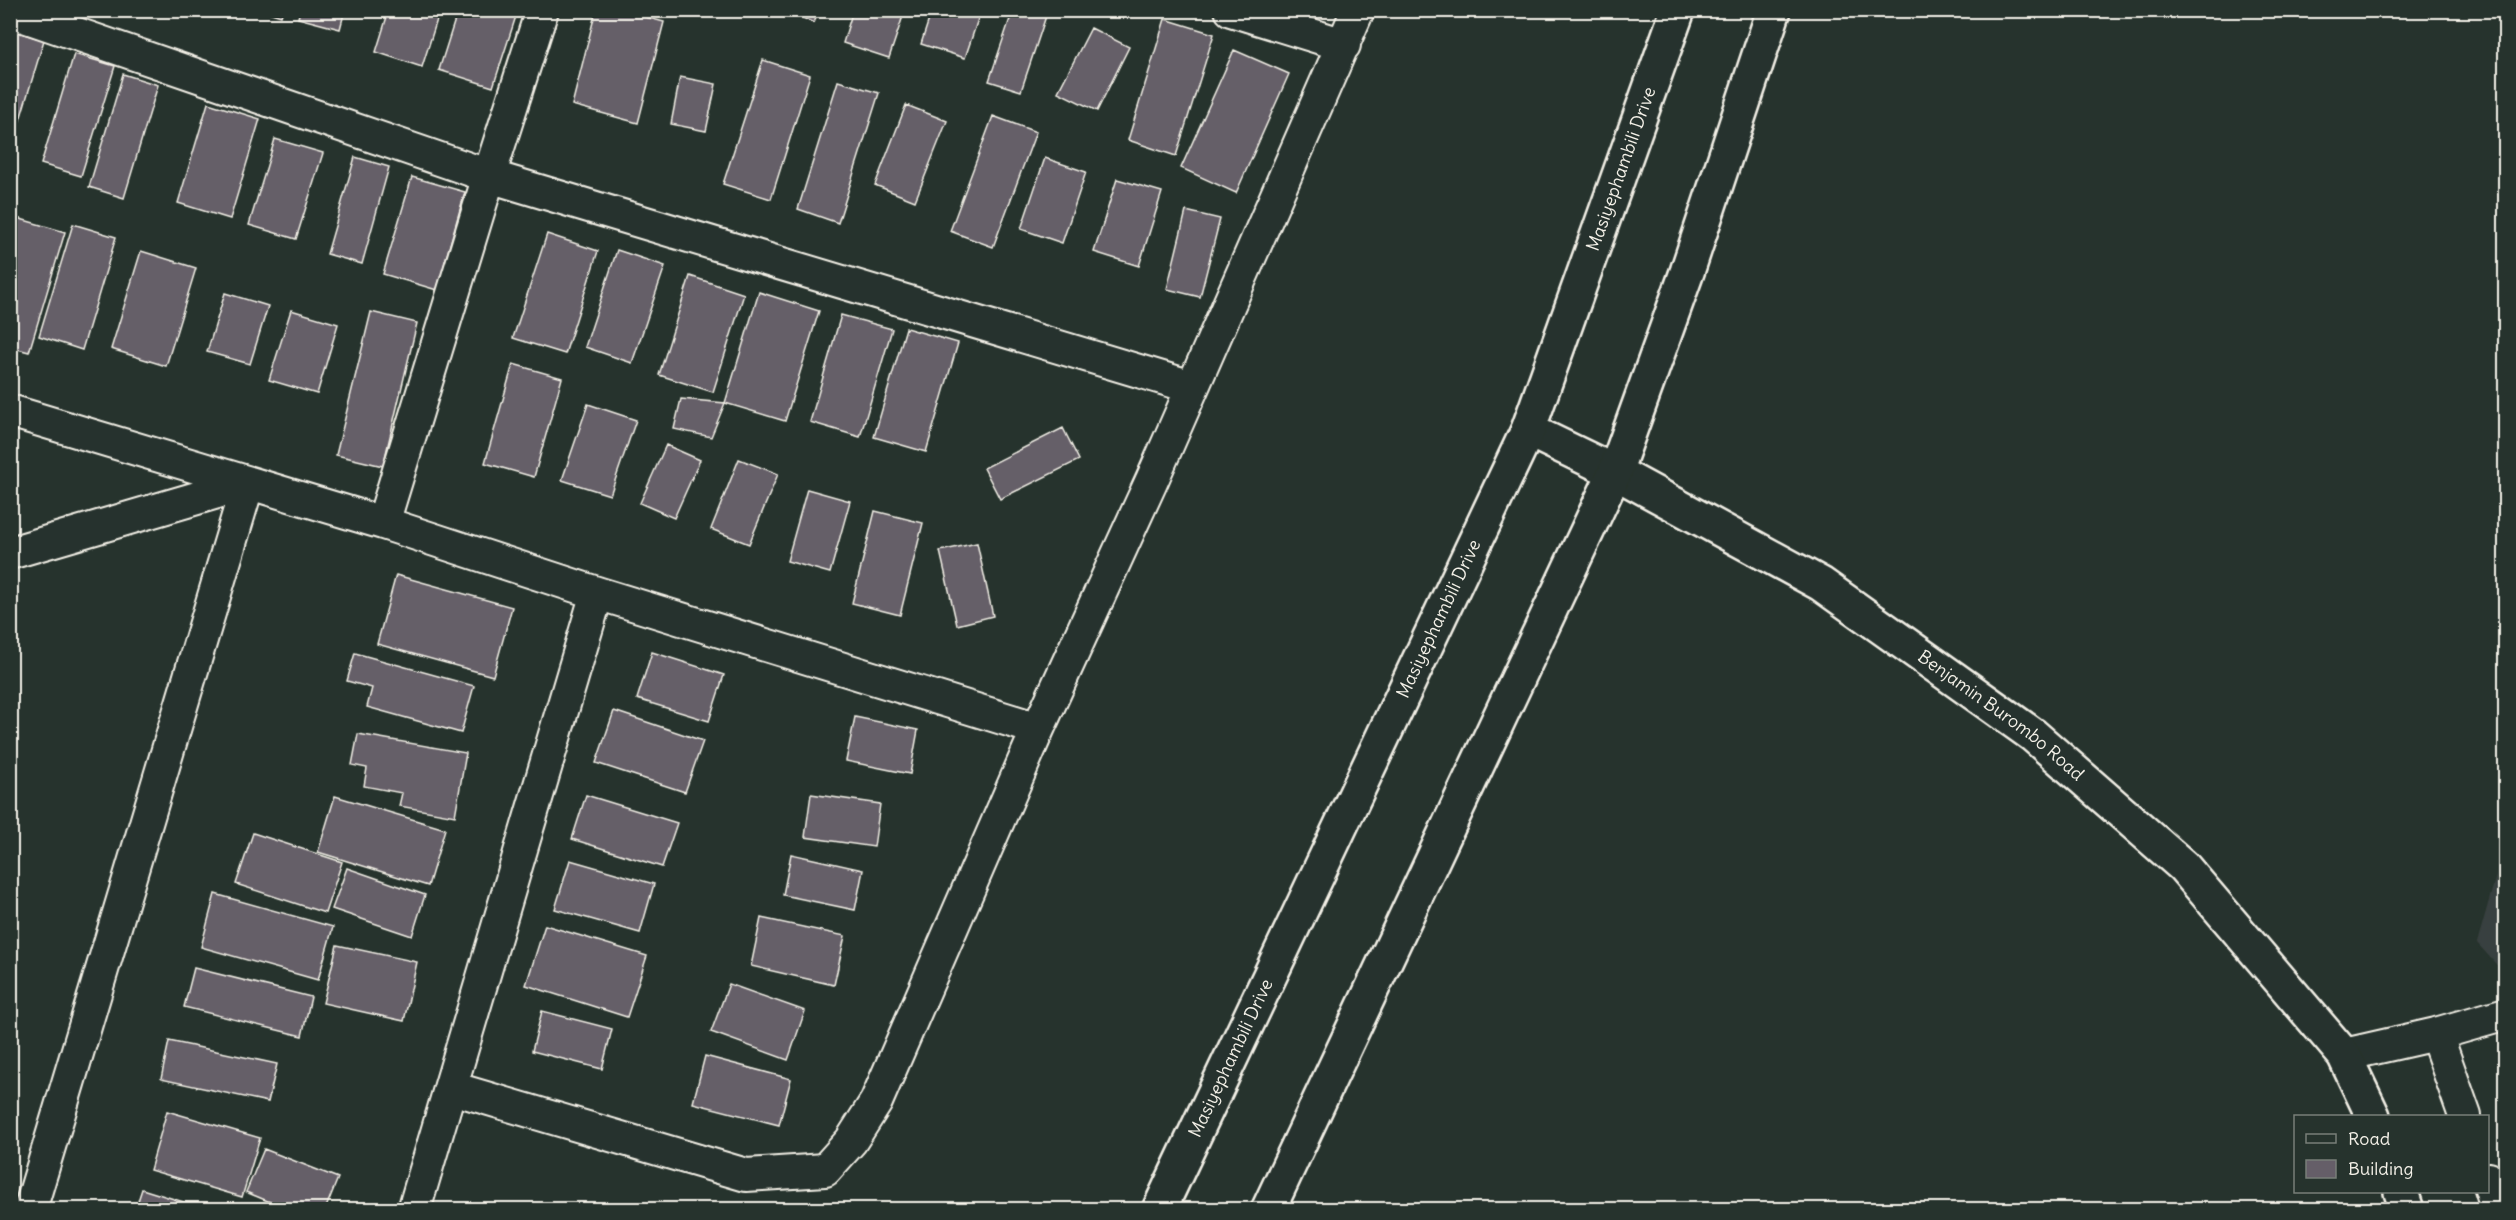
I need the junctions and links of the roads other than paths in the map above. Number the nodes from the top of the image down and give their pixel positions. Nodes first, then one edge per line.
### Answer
1 (542, 10) edge
2 (1232, 10) edge
3 (1358, 10) edge
4 (1678, 10) edge
5 (1774, 10) edge
6 (10, 11) edge
7 (1344, 45) junction
8 (489, 176) junction
9 (1192, 387) junction
10 (10, 411) edge
11 (1528, 430) junction
12 (1615, 472) junction
13 (248, 483) junction
14 (383, 523) junction
15 (10, 553) edge
16 (597, 593) junction
17 (1038, 729) junction
18 (2505, 1014) edge
19 (2436, 1034) junction
20 (2344, 1054) junction
21 (452, 1088) junction
22 (2373, 1115) edge
23 (2465, 1115) edge
24 (2489, 1184) edge
25 (2402, 1193) edge
26 (30, 1209) edge
27 (414, 1209) edge
28 (1159, 1209) edge
29 (1268, 1209) edge
30 (2407, 1209) edge
31 (2498, 1209) edge

1 - 8 street
2 - 7 street
3 - 7 street
4 - 11 main road, Masiyephambili Drive
5 - 12 main road
6 - 8 street
7 - 9 street
8 - 9 street
8 - 14 street
9 - 17 street
10 - 13 street
11 - 12 main road, Benjamin Burombo Road
11 - 28 main road, Masiyephambili Drive
12 - 20 main road, Benjamin Burombo Road
12 - 29 main road
13 - 14 street
13 - 15 street
13 - 26 street
14 - 16 street
16 - 17 street
16 - 21 street
17 - 21 street
18 - 19 street
19 - 20 street
19 - 23 street
20 - 22 main road, Benjamin Burombo Road
21 - 27 street
24 - 31 street
25 - 30 main road

